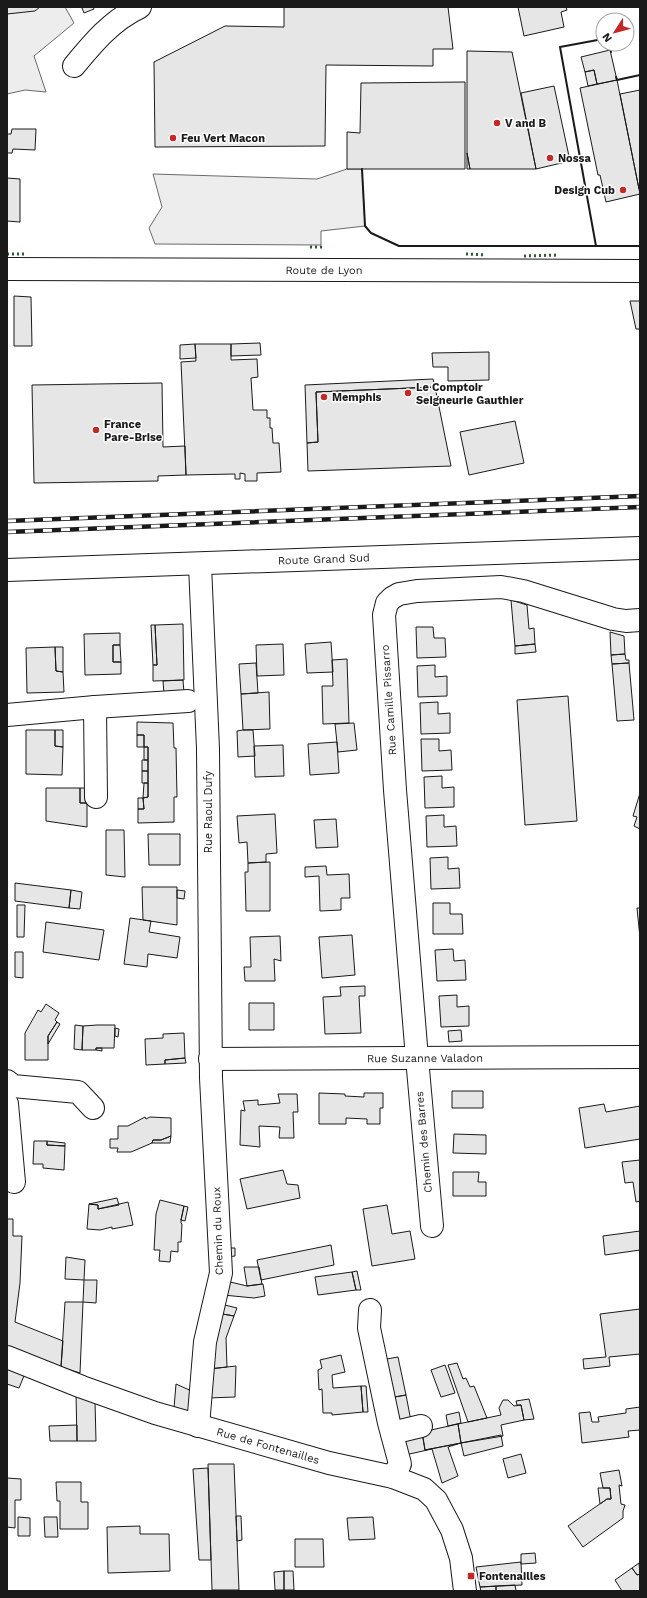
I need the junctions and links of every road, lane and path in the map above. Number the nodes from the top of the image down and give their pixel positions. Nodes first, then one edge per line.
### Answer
1 (140, 7) edge
2 (74, 66) dead end
3 (7, 269) edge
4 (640, 271) edge
5 (640, 548) edge
6 (200, 565) junction
7 (7, 570) edge
8 (640, 620) edge
9 (188, 701) dead end
10 (95, 707) junction
11 (7, 715) edge
12 (96, 797) dead end
13 (640, 1057) edge
14 (417, 1058) junction
15 (210, 1059) junction
16 (7, 1081) edge
17 (7, 1104) edge
18 (93, 1108) dead end
19 (14, 1182) dead end
20 (432, 1226) dead end
21 (370, 1310) dead end
22 (7, 1357) edge
23 (198, 1426) junction
24 (421, 1426) dead end
25 (392, 1433) junction
26 (393, 1477) junction
27 (465, 1591) edge

1 - 2 street
3 - 4 street, Route de Lyon
5 - 6 street, Route Grand Sud
6 - 7 street, Route Grand Sud
6 - 15 street, Rue Raoul Dufy
8 - 14 street, Rue Camille Pissarro
9 - 10 street
10 - 11 street
10 - 12 street
13 - 14 street, Rue Suzanne Valadon
14 - 15 street, Rue Suzanne Valadon
14 - 20 street, Chemin des Barres
15 - 23 street, Chemin du Roux
16 - 18 street
17 - 19 street
21 - 25 street
22 - 23 street, Rue de Fontenailles
23 - 26 street, Rue de Fontenailles
24 - 25 street
25 - 26 street
26 - 27 street, Rue de Fontenailles

